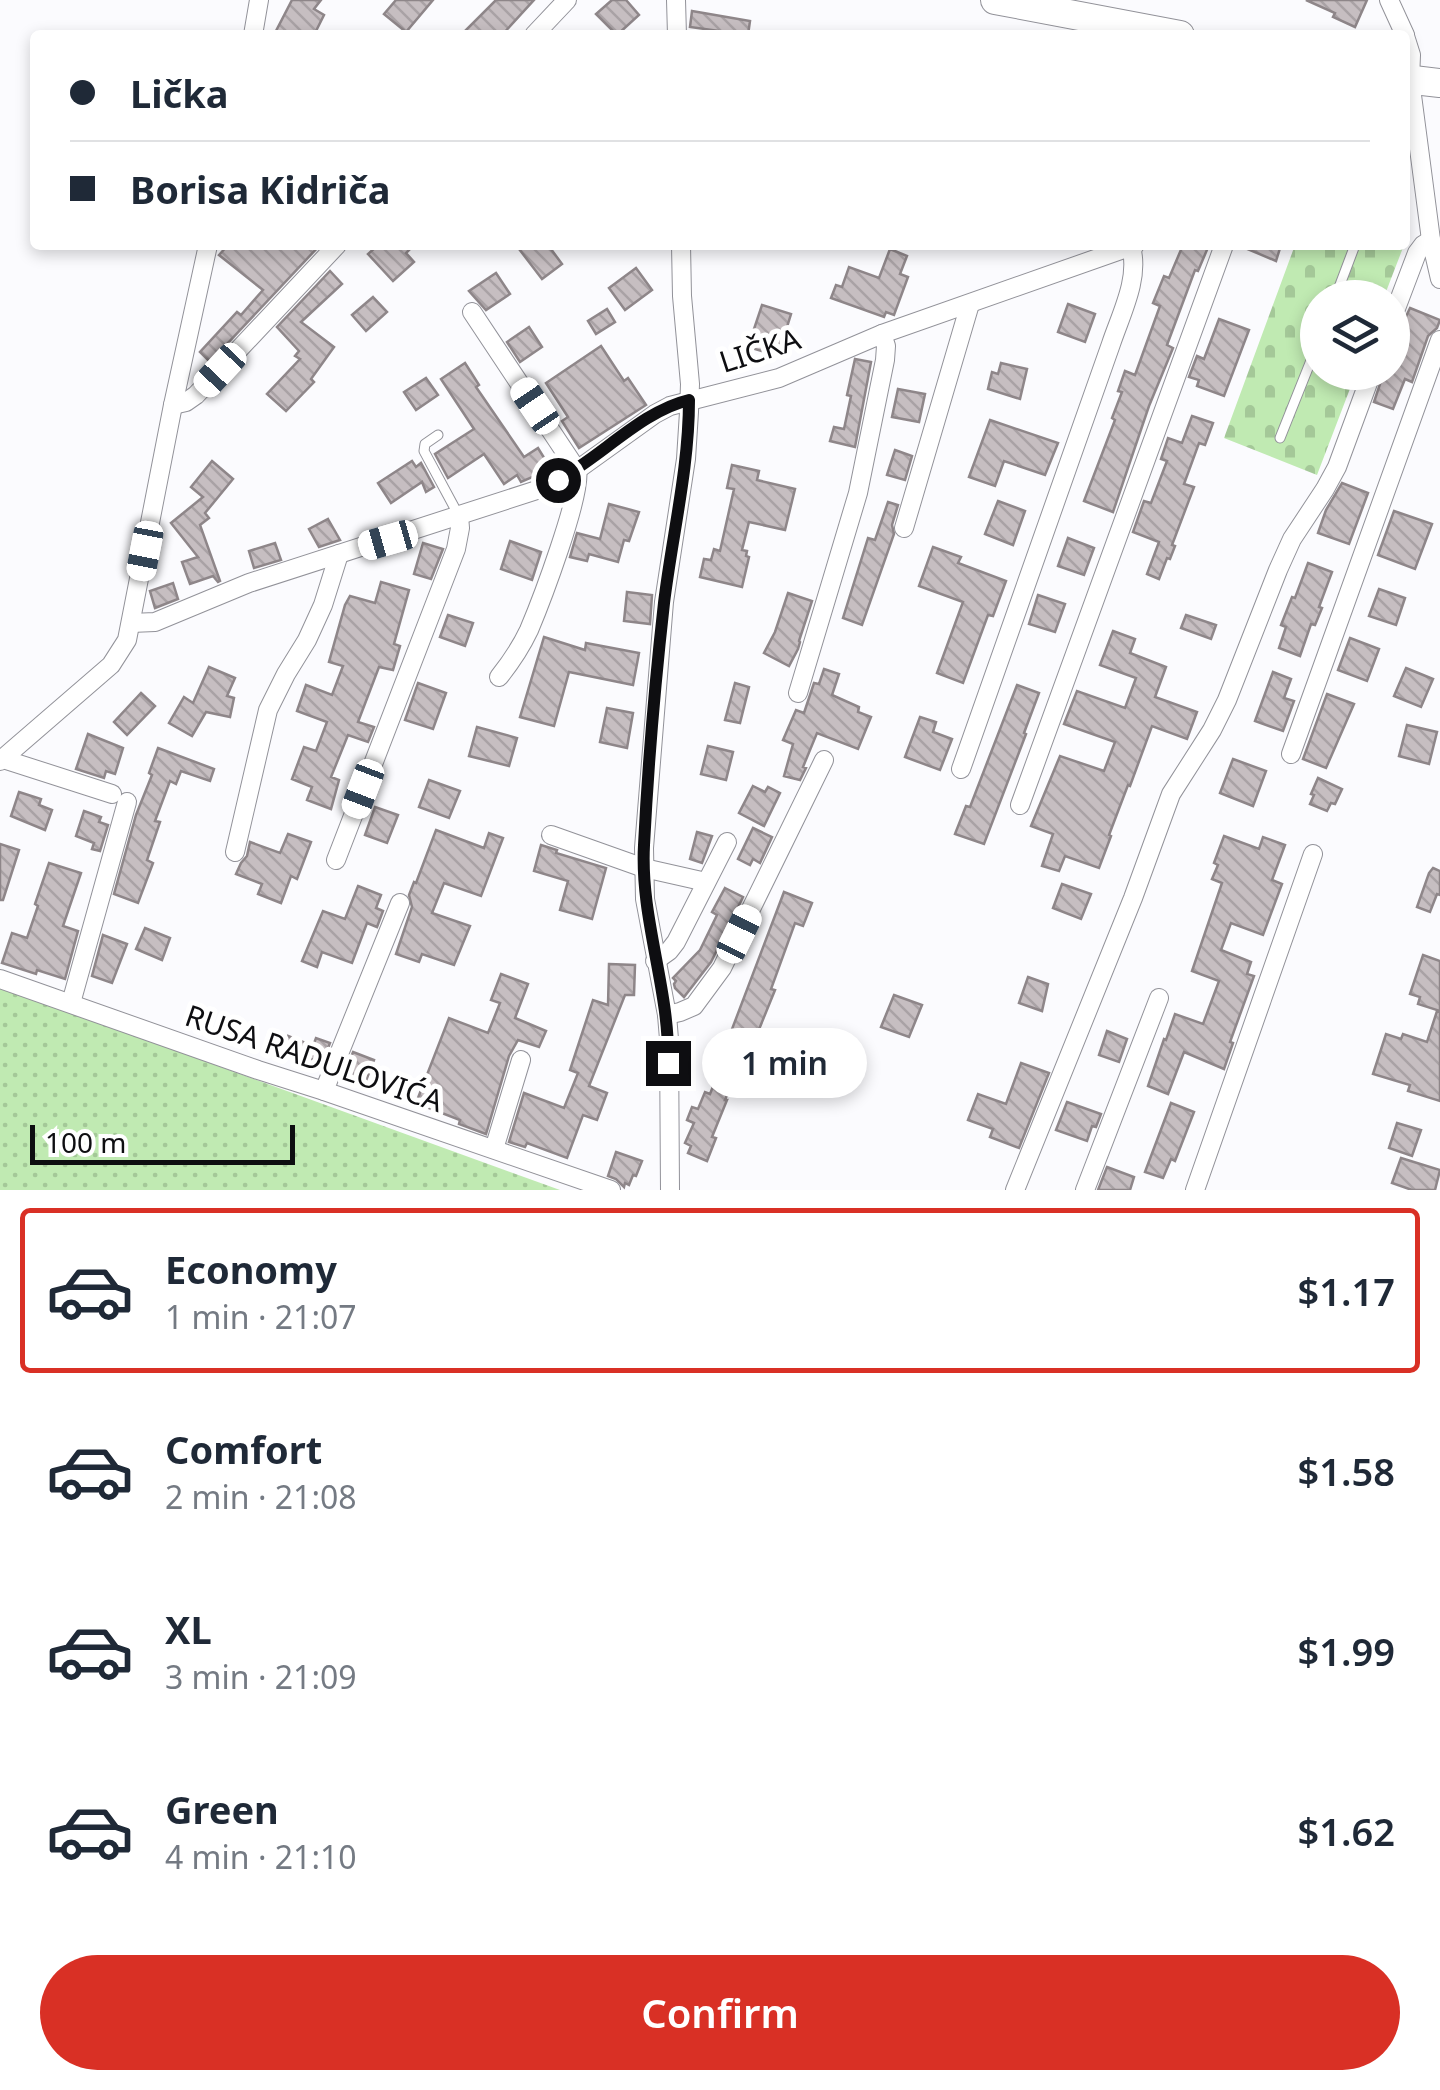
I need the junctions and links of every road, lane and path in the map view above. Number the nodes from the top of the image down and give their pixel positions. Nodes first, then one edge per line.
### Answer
1 (259, 0) edge
2 (567, 0) edge
3 (676, 0) edge
4 (996, 0) edge
5 (1389, 0) edge
6 (253, 30) edge
7 (539, 30) edge
8 (676, 30) edge
9 (1130, 30) edge
10 (1402, 30) edge
11 (1410, 79) edge
12 (1440, 84) edge
13 (1410, 116) edge
14 (1431, 240) junction
15 (207, 250) edge
16 (332, 250) edge
17 (681, 250) edge
18 (1122, 250) edge
19 (1133, 250) edge
20 (1222, 250) edge
21 (1352, 250) edge
22 (1440, 279) edge
23 (1342, 280) edge
24 (1407, 280) edge
25 (970, 304) junction
26 (472, 312) dead end
27 (882, 334) junction
28 (1440, 340) edge
29 (1300, 388) edge
30 (1365, 390) edge
31 (689, 400) junction
32 (173, 405) junction
33 (438, 435) dead end
34 (1280, 438) dead end
35 (577, 470) junction
36 (459, 516) junction
37 (904, 528) dead end
38 (339, 554) junction
39 (131, 623) junction
40 (499, 677) dead end
41 (798, 693) dead end
42 (1290, 754) dead end
43 (2, 760) edge
44 (824, 760) dead end
45 (961, 768) dead end
46 (1020, 805) dead end
47 (551, 835) dead end
48 (727, 842) dead end
49 (235, 852) dead end
50 (1313, 854) dead end
51 (336, 860) dead end
52 (644, 868) junction
53 (706, 882) junction
54 (400, 903) dead end
55 (655, 960) junction
56 (0, 979) edge
57 (1159, 998) dead end
58 (71, 1003) junction
59 (667, 1014) junction
60 (520, 1060) dead end
61 (324, 1091) junction
62 (494, 1149) junction
63 (612, 1190) edge
64 (670, 1190) edge
65 (1015, 1190) edge
66 (1085, 1190) edge
67 (1195, 1190) edge

1 - 6 street
2 - 7 street
3 - 8 street
4 - 9 main road
5 - 10 street
11 - 12 main road
13 - 14 street
14 - 22 street
14 - 24 street
15 - 32 street
16 - 32 street
17 - 31 street
18 - 25 street, LIČKA
19 - 45 street
20 - 46 street
21 - 23 lane
25 - 27 street, LIČKA
25 - 37 street
26 - 35 street
27 - 31 street, LIČKA
27 - 41 street
28 - 42 street
29 - 34 lane
30 - 65 street
31 - 35 street, LIČKA
31 - 52 street
32 - 39 street
33 - 36 lane
35 - 36 street, LIČKA
35 - 40 street
36 - 38 street, LIČKA
36 - 51 street
38 - 39 street, LIČKA
38 - 49 street
39 - 43 street
43 - 58 street
44 - 59 street
47 - 52 street
48 - 53 street
50 - 67 street
52 - 53 street
52 - 55 street
53 - 55 street
54 - 61 street
55 - 59 street
56 - 58 street, RUSA RADULOVIĆA
57 - 66 street
58 - 61 street, RUSA RADULOVIĆA
59 - 64 street
60 - 62 street
61 - 62 street, RUSA RADULOVIĆA
62 - 63 street, RUSA RADULOVIĆA

